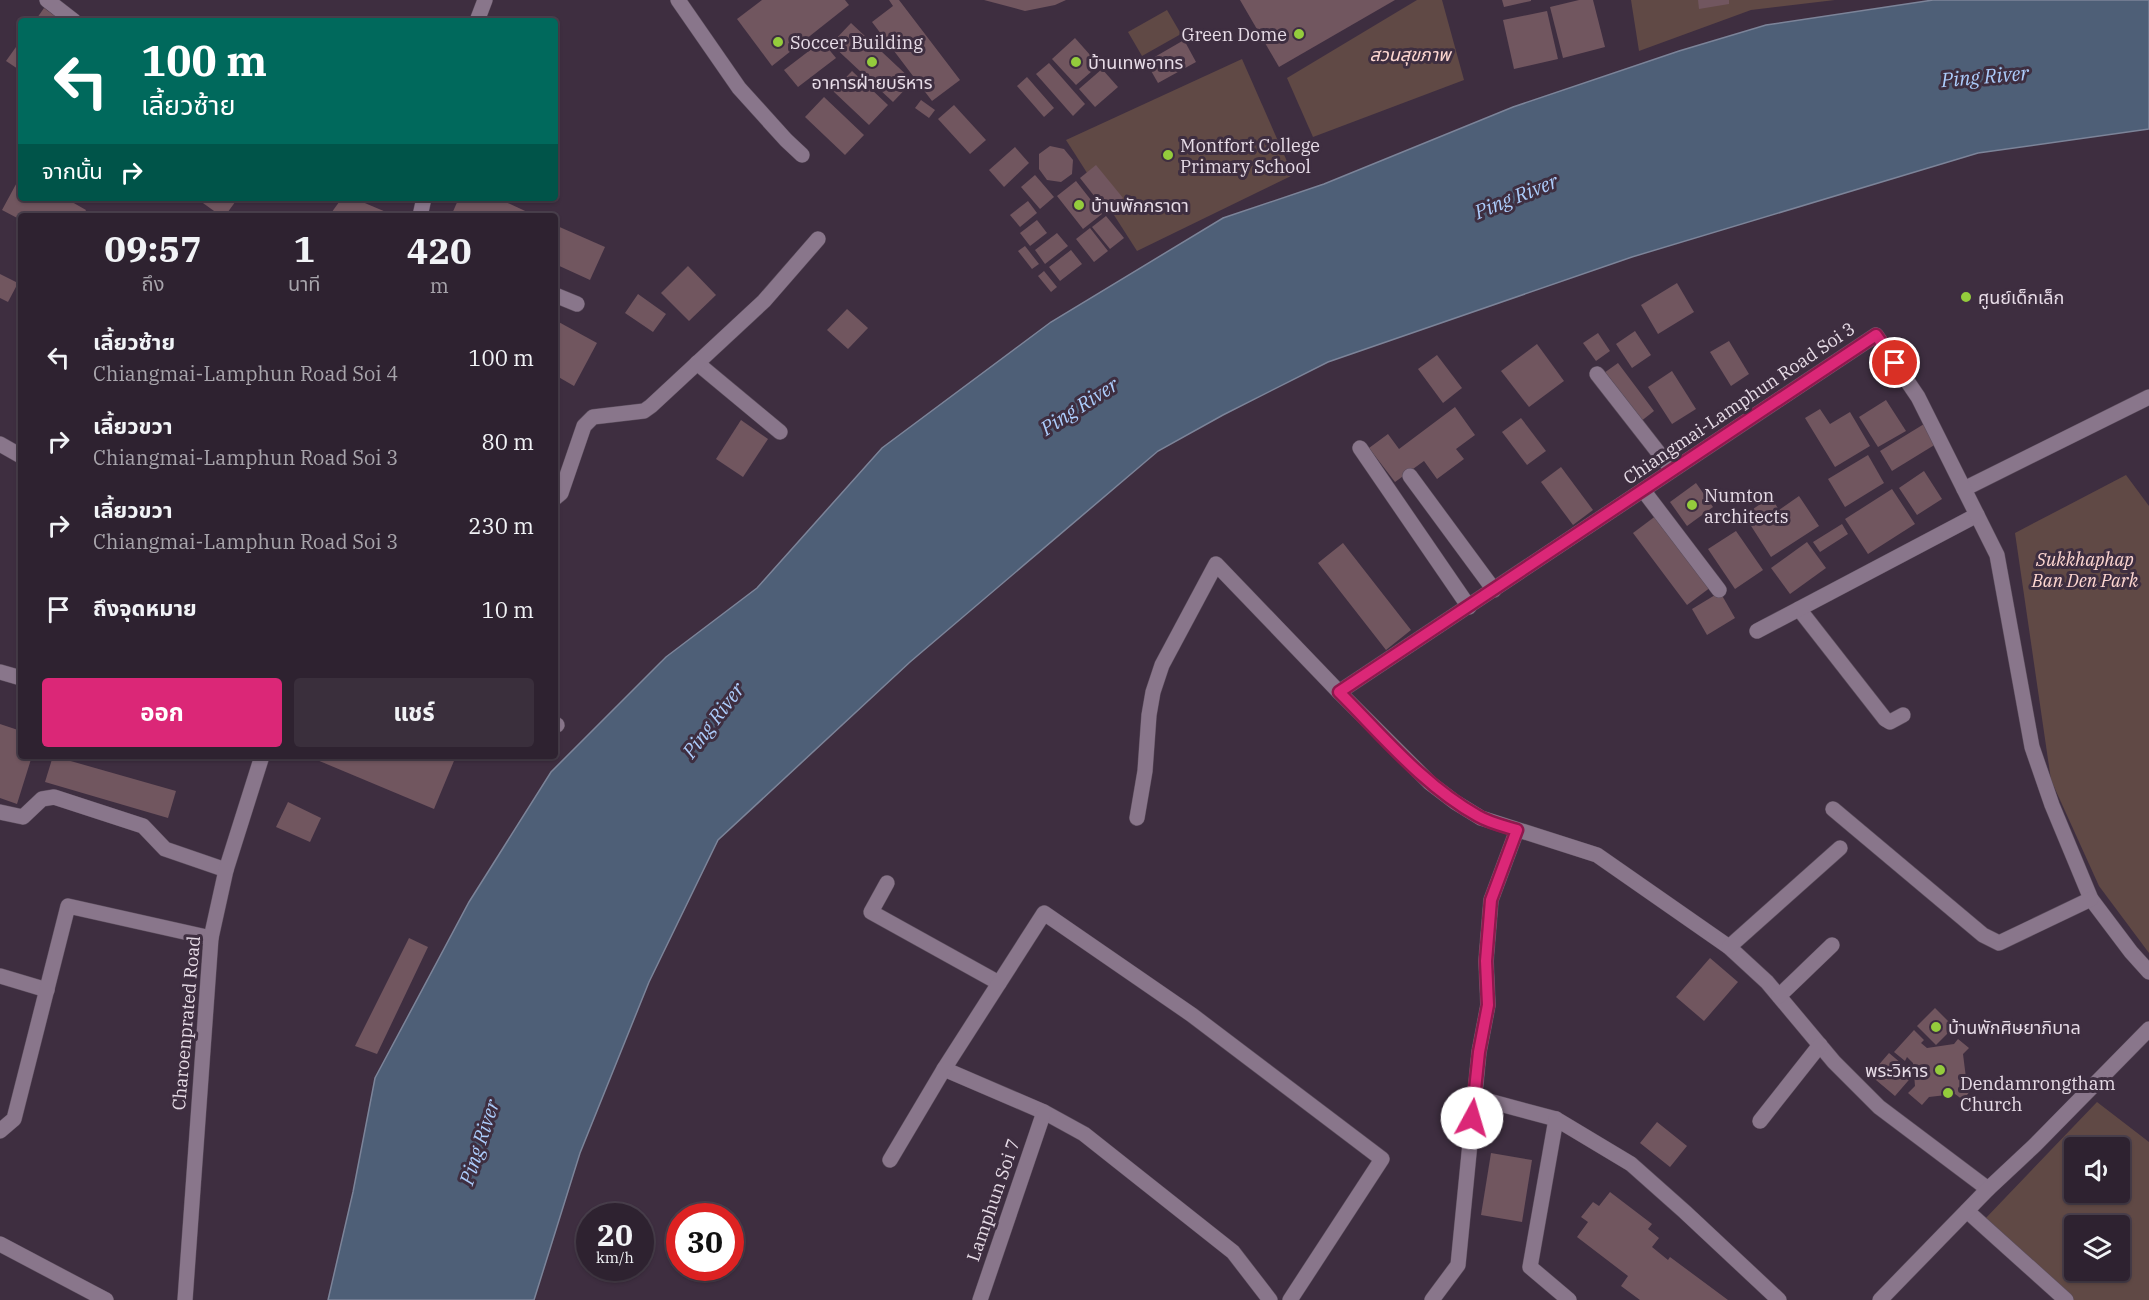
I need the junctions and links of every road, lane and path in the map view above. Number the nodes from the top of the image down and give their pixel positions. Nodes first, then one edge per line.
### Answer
1 (47, 0) edge
2 (485, 0) edge
3 (678, 0) edge
4 (70, 18) edge
5 (478, 18) edge
6 (802, 154) dead end
7 (818, 239) dead end
8 (558, 296) edge
9 (577, 304) dead end
10 (697, 363) junction
11 (1597, 374) dead end
12 (2149, 397) edge
13 (780, 432) dead end
14 (0, 444) edge
15 (1360, 448) dead end
16 (18, 449) edge
17 (1672, 470) junction
18 (1410, 476) dead end
19 (1964, 489) junction
20 (1643, 490) junction
21 (558, 496) edge
22 (1977, 515) junction
23 (1494, 590) junction
24 (1719, 590) dead end
25 (1469, 607) junction
26 (1799, 609) junction
27 (1757, 631) dead end
28 (0, 672) edge
29 (18, 677) edge
30 (1339, 692) junction
31 (1903, 715) dead end
32 (261, 759) edge
33 (1833, 809) dead end
34 (0, 812) edge
35 (1137, 818) dead end
36 (1517, 830) junction
37 (1840, 848) dead end
38 (226, 870) junction
39 (887, 883) dead end
40 (2091, 899) junction
41 (212, 938) junction
42 (1832, 945) dead end
43 (1730, 947) junction
44 (2149, 972) edge
45 (0, 976) edge
46 (999, 983) junction
47 (47, 990) junction
48 (1779, 996) junction
49 (2149, 1029) edge
50 (1820, 1045) junction
51 (944, 1069) junction
52 (1474, 1097) junction
53 (1044, 1112) junction
54 (7, 1117) edge
55 (1556, 1119) junction
56 (1760, 1121) dead end
57 (0, 1131) edge
58 (890, 1160) dead end
59 (1988, 1189) junction
60 (1967, 1211) junction
61 (0, 1244) edge
62 (106, 1300) edge
63 (185, 1300) edge
64 (980, 1300) edge
65 (1270, 1300) edge
66 (1290, 1300) edge
67 (1432, 1300) edge
68 (1569, 1300) edge
69 (1779, 1300) edge
70 (1880, 1300) edge
71 (2066, 1300) edge

1 - 4 street
2 - 5 street
3 - 6 street
7 - 10 street
8 - 9 street
10 - 13 street
10 - 21 street
11 - 17 street
12 - 19 street
14 - 16 street
15 - 25 street
17 - 19 street, Chiangmai-Lamphun Road Soi 3
17 - 20 street, Chiangmai-Lamphun Road Soi 3
18 - 23 street
19 - 22 street, Chiangmai-Lamphun Road Soi 3
20 - 23 street, Chiangmai-Lamphun Road Soi 3
20 - 24 street
22 - 26 street
22 - 40 street, Chiangmai-Lamphun Road Soi 3
23 - 25 street, Chiangmai-Lamphun Road Soi 3
25 - 30 street, Chiangmai-Lamphun Road Soi 3
26 - 27 street
26 - 31 street
28 - 29 street
30 - 35 street
30 - 36 street
32 - 38 street, Charoenprated Road
33 - 40 street
34 - 38 street
36 - 43 street
36 - 52 street
37 - 43 street
38 - 41 street, Charoenprated Road
39 - 46 street
40 - 44 street, Chiangmai-Lamphun Road Soi 3
41 - 47 street
41 - 63 street, Charoenprated Road
42 - 48 street
43 - 48 street
45 - 47 street
46 - 51 street
46 - 66 street
47 - 54 street
48 - 50 street
49 - 59 street
50 - 56 street
50 - 59 street
51 - 53 street
51 - 58 street
52 - 55 street
52 - 67 street
53 - 64 street, Lamphun Soi 7
53 - 65 street
54 - 57 street
55 - 68 street
55 - 69 street
59 - 60 street
60 - 70 street
60 - 71 street
61 - 62 street

